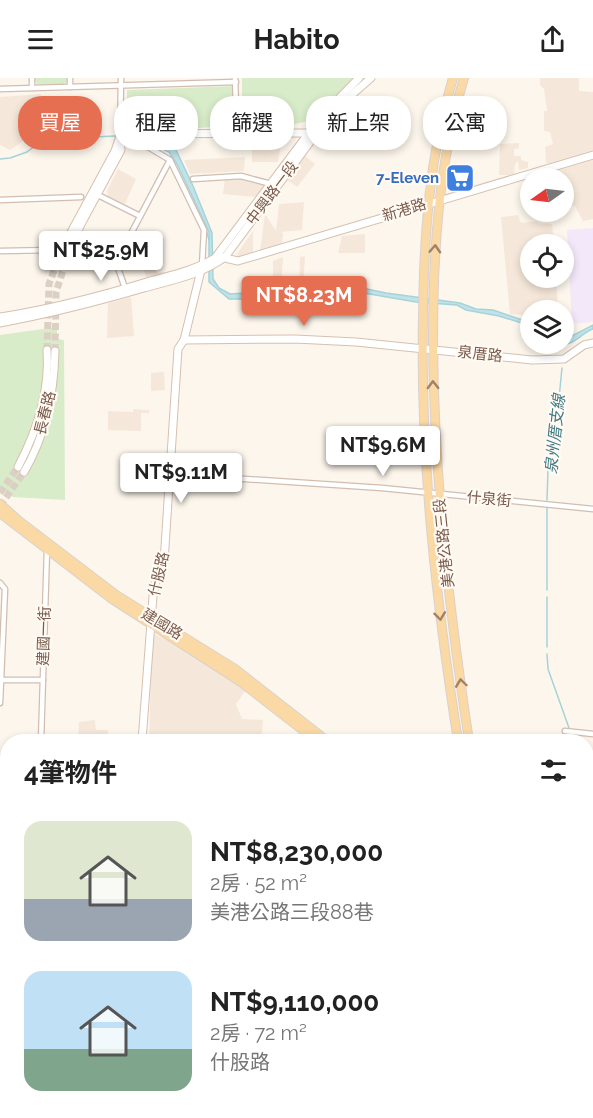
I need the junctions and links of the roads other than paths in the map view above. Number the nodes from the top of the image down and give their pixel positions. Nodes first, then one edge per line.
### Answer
1 (32, 78) edge
2 (70, 78) edge
3 (121, 78) edge
4 (359, 78) edge
5 (370, 78) edge
6 (453, 78) edge
7 (464, 78) edge
8 (163, 80) edge
9 (236, 80) edge
10 (188, 81) edge
11 (122, 85) junction
12 (70, 87) junction
13 (0, 88) edge
14 (32, 88) junction
15 (122, 96) edge
16 (236, 96) edge
17 (344, 96) edge
18 (350, 96) edge
19 (306, 141) edge
20 (116, 150) edge
21 (153, 150) edge
22 (593, 155) edge
23 (170, 160) junction
24 (192, 179) dead end
25 (274, 185) junction
26 (100, 196) dead end
27 (81, 197) dead end
28 (0, 200) edge
29 (439, 200) junction
30 (428, 203) junction
31 (140, 216) junction
32 (62, 250) joint
33 (0, 251) edge
34 (225, 257) junction
35 (209, 264) junction
36 (126, 291) junction
37 (0, 317) edge
38 (0, 322) edge
39 (184, 340) junction
40 (593, 343) edge
41 (422, 348) junction
42 (433, 349) junction
43 (51, 350) tunnel mouth
44 (21, 470) tunnel mouth
45 (170, 474) junction
46 (428, 493) junction
47 (439, 494) junction
48 (0, 504) edge
49 (593, 509) edge
50 (0, 513) edge
51 (47, 549) junction
52 (0, 583) edge
53 (151, 621) junction
54 (1, 643) edge
55 (1, 680) edge
56 (43, 680) junction
57 (0, 703) edge
58 (565, 731) dead end
59 (41, 734) edge
60 (143, 734) edge
61 (308, 734) edge
62 (318, 734) edge
63 (457, 734) edge
64 (468, 734) edge
65 (593, 734) edge

1 - 14 street
2 - 12 street
3 - 11 street
4 - 17 street, 中興路一段
5 - 18 street, 中興路一段
6 - 30 main road, 美港公路三段
7 - 29 main road, 美港公路三段
8 - 10 street
8 - 11 street
9 - 10 street
9 - 16 street
11 - 12 street
11 - 15 street
12 - 14 street
13 - 14 street
19 - 25 street, 中興路一段
20 - 32 street
21 - 23 street
22 - 29 street, 新港路
23 - 31 street
23 - 35 street
24 - 25 street
25 - 34 street, 中興路一段
25 - 35 street, 中興路一段
26 - 31 street
27 - 28 street
29 - 30 street, 新港路
42 -> 29 main road, 美港公路三段
30 - 34 street, 新港路
30 - 41 main road, 美港公路三段
31 - 36 street
32 - 33 street
34 - 35 street, 新港路
35 - 36 street, 新港路
35 - 39 street, 什股路
36 - 37 street
36 - 38 street
39 - 41 street, 泉厝路
39 - 45 street, 什股路
40 - 42 street, 泉厝路
41 - 42 street, 泉厝路
41 - 46 main road, 美港公路三段
47 -> 42 main road, 美港公路三段
43 - 44 street, 長春路
45 - 46 street, 什泉街
45 - 53 street, 什股路
46 - 47 street, 什泉街
46 -> 63 main road, 美港公路三段
47 - 49 street, 什泉街
64 -> 47 main road, 美港公路三段
48 - 53 main road, 建國路
50 - 51 main road, 建國路
51 - 53 main road, 建國路
51 - 56 street, 建國一街
52 - 54 street
53 - 60 street, 什股路
53 - 61 main road, 建國路
53 - 62 main road, 建國路
54 - 55 street
55 - 56 street, 建國一街
55 - 57 street
56 - 59 street
58 - 65 street

